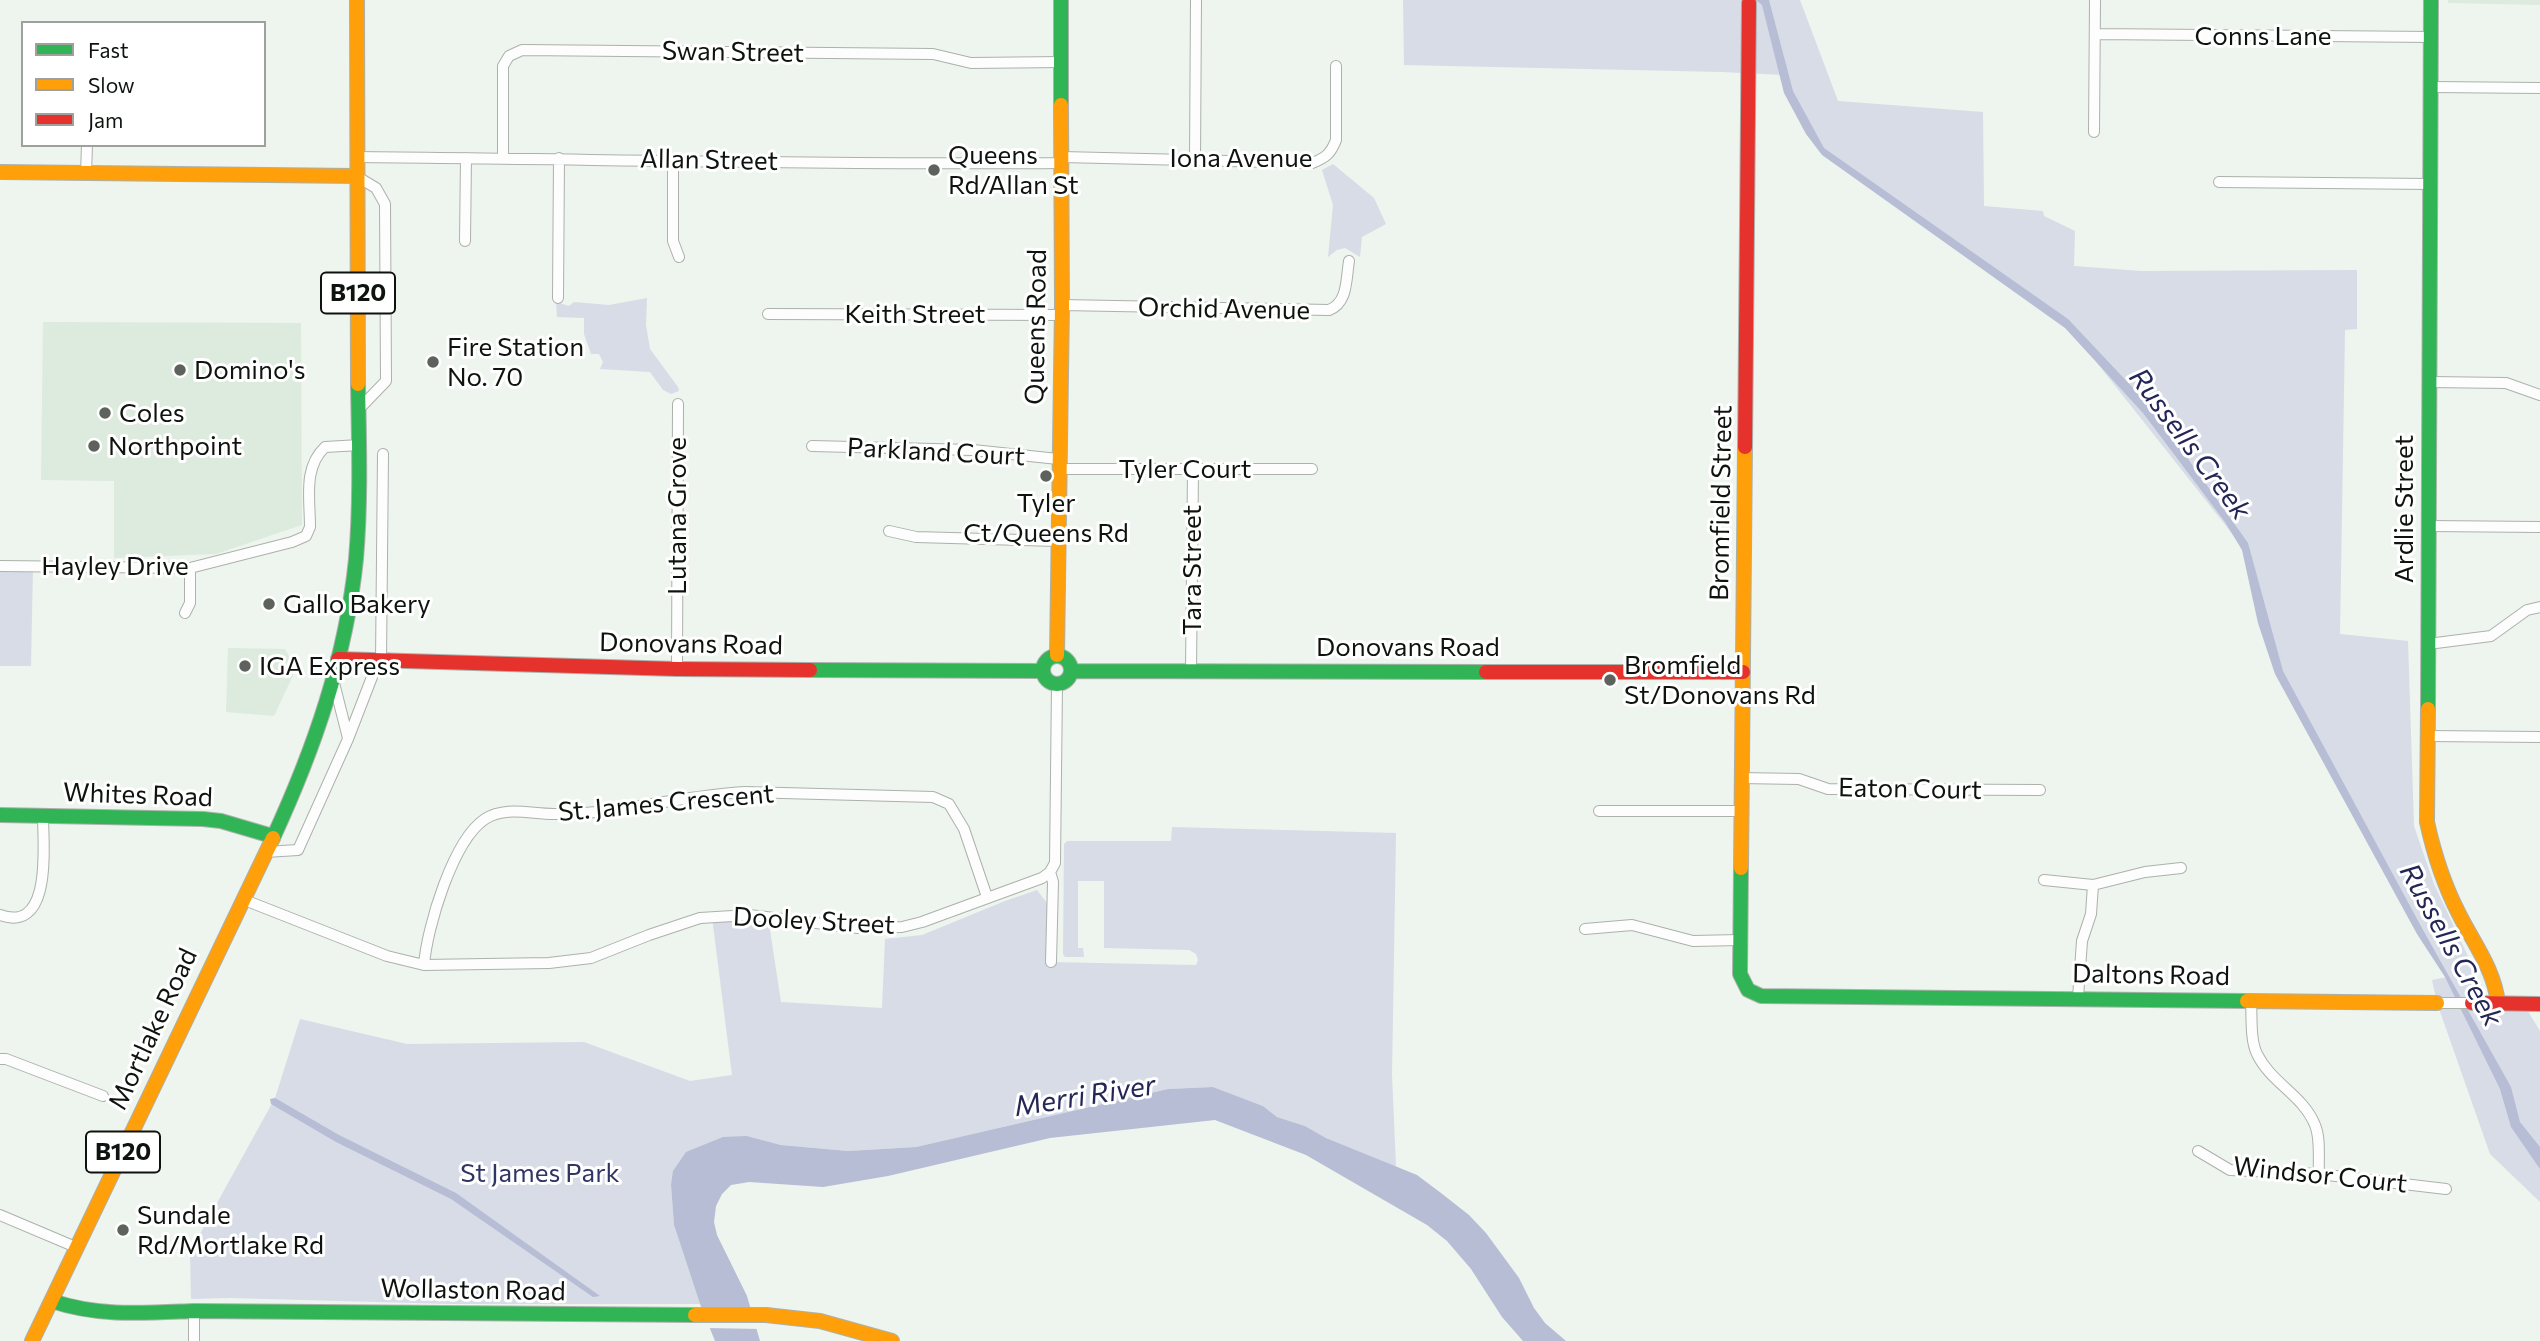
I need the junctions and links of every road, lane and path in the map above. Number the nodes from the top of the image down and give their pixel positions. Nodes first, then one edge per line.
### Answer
1 (357, 0) edge
2 (1061, 0) edge
3 (1196, 0) edge
4 (2095, 0) edge
5 (2431, 0) edge
6 (1749, 1) edge
7 (2095, 34) junction
8 (2431, 37) junction
9 (1061, 62) junction
10 (1336, 66) dead end
11 (2432, 87) junction
12 (2540, 88) edge
13 (2094, 132) dead end
14 (87, 147) edge
15 (356, 157) junction
16 (503, 157) junction
17 (466, 158) junction
18 (559, 158) junction
19 (673, 159) junction
20 (1195, 159) junction
21 (1061, 160) junction
22 (0, 172) edge
23 (86, 174) junction
24 (356, 177) junction
25 (2220, 182) dead end
26 (2431, 184) junction
27 (465, 241) dead end
28 (679, 257) dead end
29 (1349, 261) dead end
30 (546, 301) dead end
31 (1062, 310) junction
32 (768, 314) dead end
33 (2430, 382) junction
34 (2540, 395) edge
35 (678, 404) dead end
36 (359, 409) junction
37 (360, 445) junction
38 (813, 446) dead end
39 (383, 454) dead end
40 (1058, 464) junction
41 (1312, 469) dead end
42 (1193, 470) junction
43 (2429, 526) junction
44 (2540, 527) edge
45 (889, 531) dead end
46 (1056, 541) junction
47 (0, 566) edge
48 (190, 568) junction
49 (2540, 607) edge
50 (185, 613) dead end
51 (2428, 644) junction
52 (1058, 656) junction
53 (338, 659) junction
54 (381, 661) junction
55 (677, 669) junction
56 (1043, 671) junction
57 (1072, 671) junction
58 (1191, 671) junction
59 (1743, 672) junction
60 (372, 677) dead end
61 (334, 680) junction
62 (1057, 685) junction
63 (2427, 736) junction
64 (2540, 737) edge
65 (348, 739) junction
66 (1741, 778) junction
67 (2040, 790) dead end
68 (1599, 811) dead end
69 (1741, 811) junction
70 (0, 815) edge
71 (43, 816) junction
72 (272, 836) junction
73 (264, 852) junction
74 (1052, 867) junction
75 (2181, 868) dead end
76 (2044, 880) dead end
77 (2093, 885) junction
78 (987, 897) junction
79 (242, 899) junction
80 (0, 915) edge
81 (1585, 929) dead end
82 (1740, 940) junction
83 (1051, 962) dead end
84 (424, 965) junction
85 (1761, 996) joint
86 (2078, 998) junction
87 (2251, 1000) junction
88 (2437, 1003) joint
89 (2472, 1003) joint
90 (2498, 1003) junction
91 (2540, 1003) edge
92 (0, 1059) edge
93 (103, 1096) dead end
94 (2198, 1151) dead end
95 (2319, 1174) junction
96 (2446, 1189) dead end
97 (0, 1215) edge
98 (78, 1248) junction
99 (52, 1301) junction
100 (194, 1311) junction
101 (32, 1341) edge
102 (194, 1341) edge
103 (892, 1341) edge

1 - 15 street, Mortlake Road / B120
2 - 9 street, Queens Road
3 - 20 street
4 - 7 street
5 - 8 street, Ardlie Street
6 - 59 street, Bromfield Street
7 - 8 street, Conns Lane
7 - 13 street
8 - 11 street, Ardlie Street
9 - 16 street, Swan Street
9 - 21 street, Queens Road
10 - 20 street, Iona Avenue
11 - 12 street
11 - 26 street, Ardlie Street
14 - 23 street
15 - 17 street, Allan Street
15 - 24 street, Mortlake Road / B120
16 - 17 street, Allan Street
16 - 18 street, Allan Street
17 - 27 street
18 - 19 street, Allan Street
18 - 30 street
19 - 21 street, Allan Street
19 - 28 street
20 - 21 street, Iona Avenue
21 - 31 street, Queens Road
22 - 23 street
23 - 24 street
24 - 36 street, Mortlake Road / B120
24 - 36 street
25 - 26 street
26 - 33 street, Ardlie Street
29 - 31 street, Orchid Avenue
31 - 32 street, Keith Street
31 - 40 street, Queens Road
33 - 34 street
33 - 43 street, Ardlie Street
35 - 55 street, Lutana Grove
36 - 37 street, Mortlake Road / B120
37 - 48 street, Hayley Drive
37 - 53 street, Mortlake Road / B120
38 - 40 street, Parkland Court
39 - 54 street
40 - 42 street, Tyler Court
40 - 46 street, Queens Road
41 - 42 street, Tyler Court
42 - 58 street, Tara Street
43 - 44 street
43 - 51 street, Ardlie Street
45 - 46 street
46 - 52 street, Queens Road
47 - 48 street, Hayley Drive
48 - 50 street
49 - 51 street
51 - 63 street, Ardlie Street
52 - 56 street
52 - 57 street
53 - 54 street, Donovans Road
53 - 61 street, Mortlake Road / B120
54 - 55 street, Donovans Road
55 - 56 street, Donovans Road
56 - 62 street
57 - 58 street, Donovans Road
57 - 62 street
58 - 59 street, Donovans Road
59 - 66 street, Bromfield Street
60 - 65 street
61 - 65 street, Mortlake Road
61 - 72 street, Mortlake Road / B120
62 - 74 street
63 - 64 street
63 - 90 street, Ardlie Street
65 - 73 street
66 - 67 street, Eaton Court
66 - 69 street, Bromfield Street
68 - 69 street
69 - 82 street, Bromfield Street
70 - 71 street, Whites Road
71 - 72 street, Whites Road
71 - 80 street
72 - 73 street, Mortlake Road / B120
73 - 79 street, Mortlake Road / B120
74 - 78 street, Dooley Street
74 - 83 street
75 - 77 street
76 - 77 street
77 - 86 street
78 - 84 street, Dooley Street
78 - 84 street, St. James Crescent
79 - 84 street, Dooley Street
79 - 98 street, Mortlake Road / B120
81 - 82 street
82 - 85 street, Bromfield Street
85 - 86 street, Daltons Road
86 - 87 street, Daltons Road
87 - 88 street, Daltons Road
87 - 95 street
88 - 89 street, Daltons Road
89 - 90 street, Daltons Road
90 - 91 street, Daltons Road
92 - 93 street
94 - 95 street, Windsor Court
95 - 96 street, Windsor Court
97 - 98 street
98 - 99 street, Mortlake Road / B120
99 - 100 street, Wollaston Road
99 - 101 street, Mortlake Road / B120
100 - 102 street
100 - 103 street, Wollaston Road

